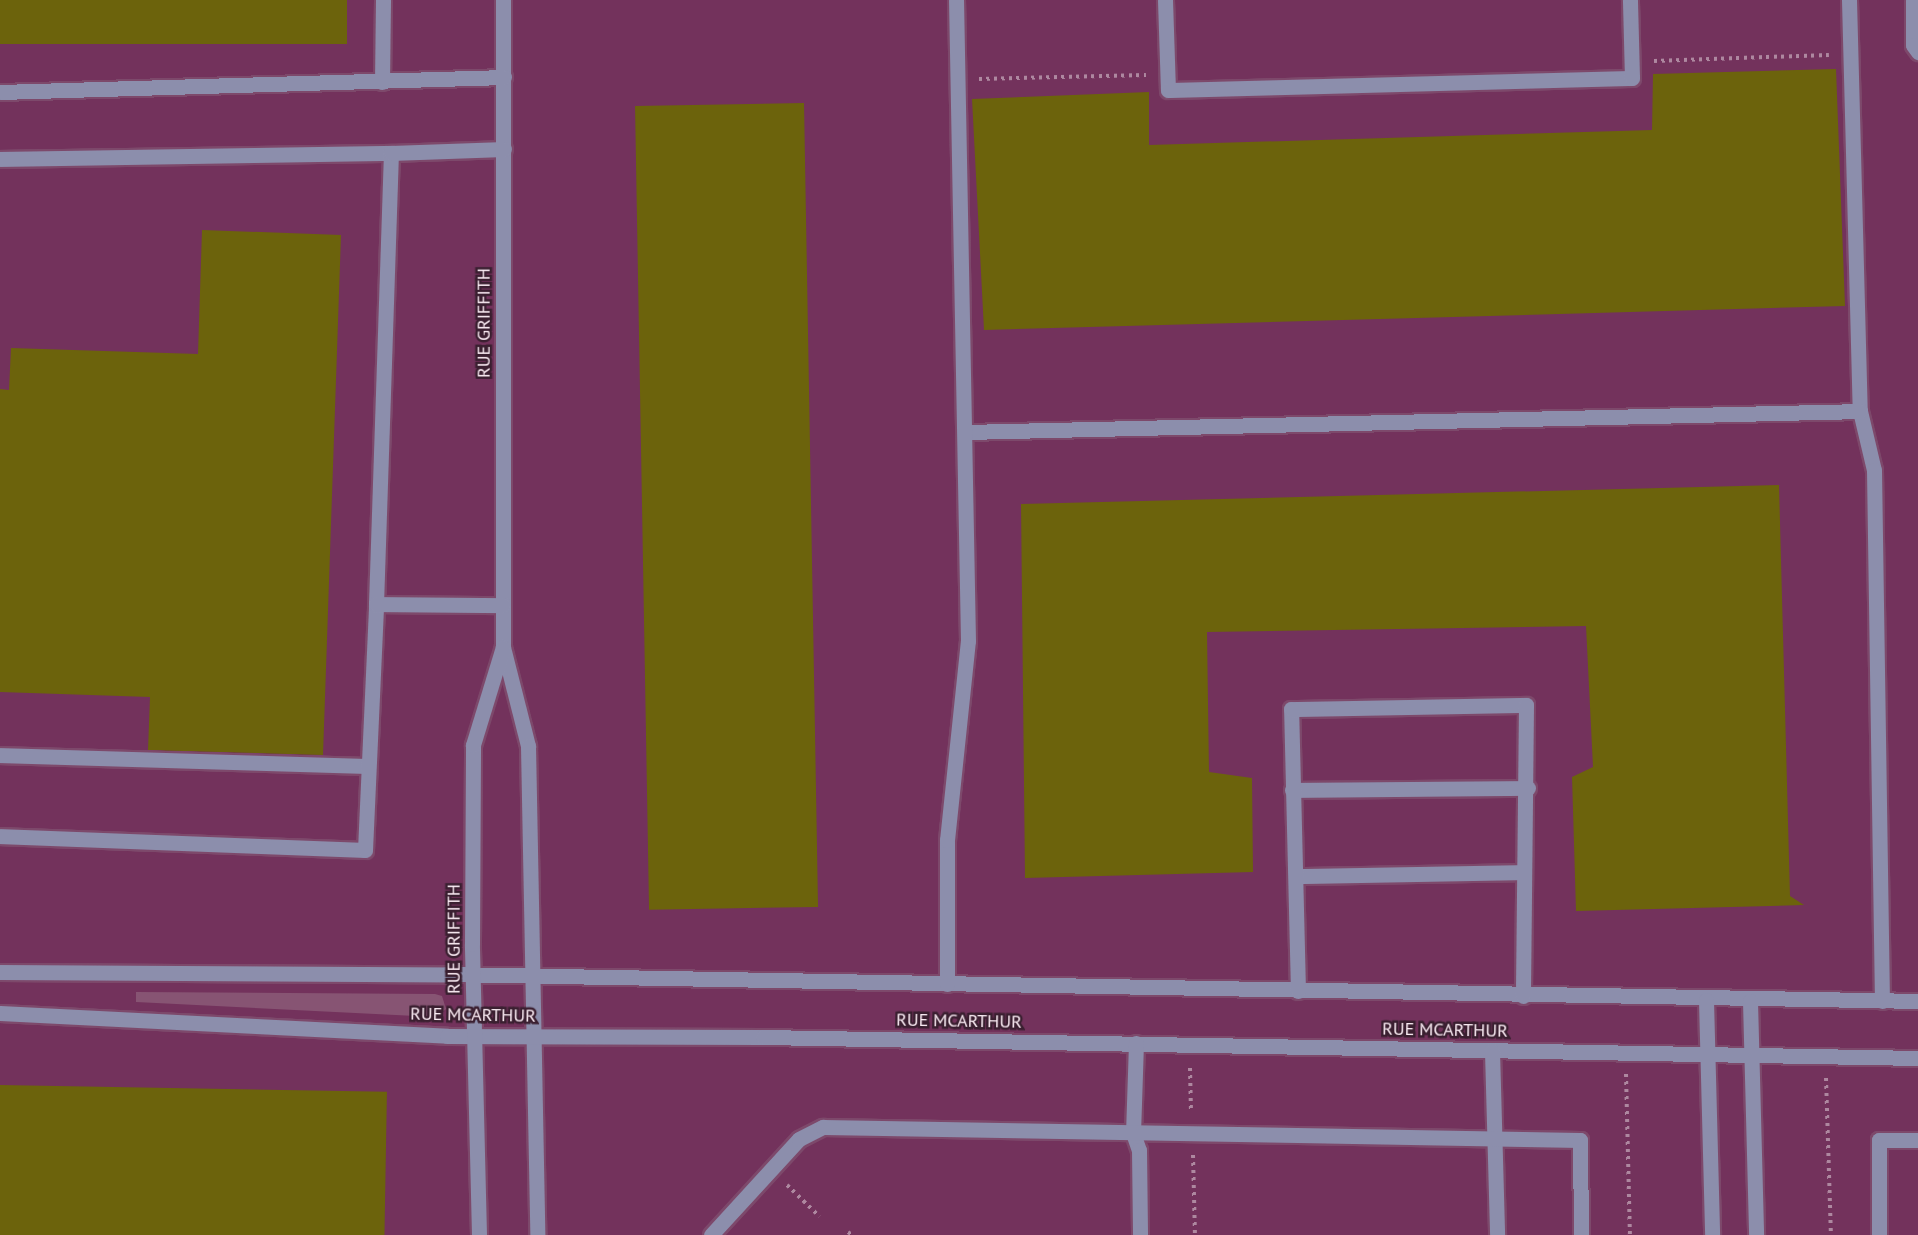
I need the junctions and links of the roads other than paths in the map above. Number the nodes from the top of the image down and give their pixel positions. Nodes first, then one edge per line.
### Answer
1 (383, 0) edge
2 (502, 0) edge
3 (956, 0) edge
4 (1166, 0) edge
5 (1630, 0) edge
6 (1849, 0) edge
7 (1913, 0) edge
8 (1918, 52) edge
9 (504, 77) junction
10 (382, 82) junction
11 (0, 92) edge
12 (504, 149) junction
13 (391, 153) junction
14 (0, 159) edge
15 (1860, 411) junction
16 (965, 432) junction
17 (376, 604) junction
18 (503, 605) junction
19 (503, 647) junction
20 (0, 754) edge
21 (368, 766) junction
22 (1528, 788) junction
23 (1292, 789) junction
24 (0, 836) edge
25 (1522, 872) junction
26 (1298, 876) junction
27 (0, 972) edge
28 (473, 976) junction
29 (532, 977) junction
30 (947, 984) junction
31 (1298, 991) junction
32 (1523, 996) junction
33 (1706, 1000) junction
34 (1750, 1001) junction
35 (1882, 1001) junction
36 (1918, 1001) edge
37 (0, 1013) edge
38 (534, 1035) junction
39 (474, 1036) junction
40 (1136, 1043) junction
41 (1492, 1051) junction
42 (1708, 1056) junction
43 (1752, 1057) junction
44 (1918, 1058) edge
45 (1133, 1133) junction
46 (1495, 1138) junction
47 (1918, 1140) edge
48 (479, 1235) edge
49 (537, 1235) edge
50 (711, 1235) edge
51 (1140, 1235) edge
52 (1497, 1235) edge
53 (1581, 1235) edge
54 (1712, 1235) edge
55 (1756, 1235) edge
56 (1880, 1235) edge

1 - 10 street
2 - 9 street, RUE GRIFFITH
3 - 16 street
4 - 5 street
6 - 15 street
7 - 8 street
9 - 10 street
9 - 12 street, RUE GRIFFITH
10 - 11 street
12 - 13 street
12 - 18 street, RUE GRIFFITH
13 - 14 street
13 - 17 street
15 - 16 street
15 - 35 street
16 - 30 street
17 - 18 street
17 - 21 street
18 - 19 street, RUE GRIFFITH
19 - 28 street, RUE GRIFFITH
19 - 29 street, RUE GRIFFITH
20 - 21 street
21 - 24 street
22 - 23 street
22 - 23 street
22 - 25 street
23 - 26 street
25 - 26 street
25 - 32 street
26 - 31 street
27 - 28 street, RUE MCARTHUR
28 - 29 street, RUE MCARTHUR
28 - 39 street, RUE GRIFFITH
29 - 30 street, RUE MCARTHUR
29 - 38 street, RUE GRIFFITH
30 - 31 street, RUE MCARTHUR
31 - 32 street, RUE MCARTHUR
32 - 33 street, RUE MCARTHUR
33 - 34 street, RUE MCARTHUR
33 - 42 street
34 - 35 street, RUE MCARTHUR
34 - 43 street
35 - 36 street, RUE MCARTHUR
37 - 39 street, RUE MCARTHUR
38 - 39 street, RUE MCARTHUR
38 - 40 street, RUE MCARTHUR
38 - 49 street, RUE GRIFFITH
39 - 48 street, RUE GRIFFITH
40 - 41 street, RUE MCARTHUR
40 - 45 street
41 - 42 street, RUE MCARTHUR
41 - 46 street
42 - 43 street, RUE MCARTHUR
42 - 54 street
43 - 44 street, RUE MCARTHUR
43 - 55 street
45 - 46 street
45 - 50 street
45 - 51 street
46 - 52 street
46 - 53 street
47 - 56 street

